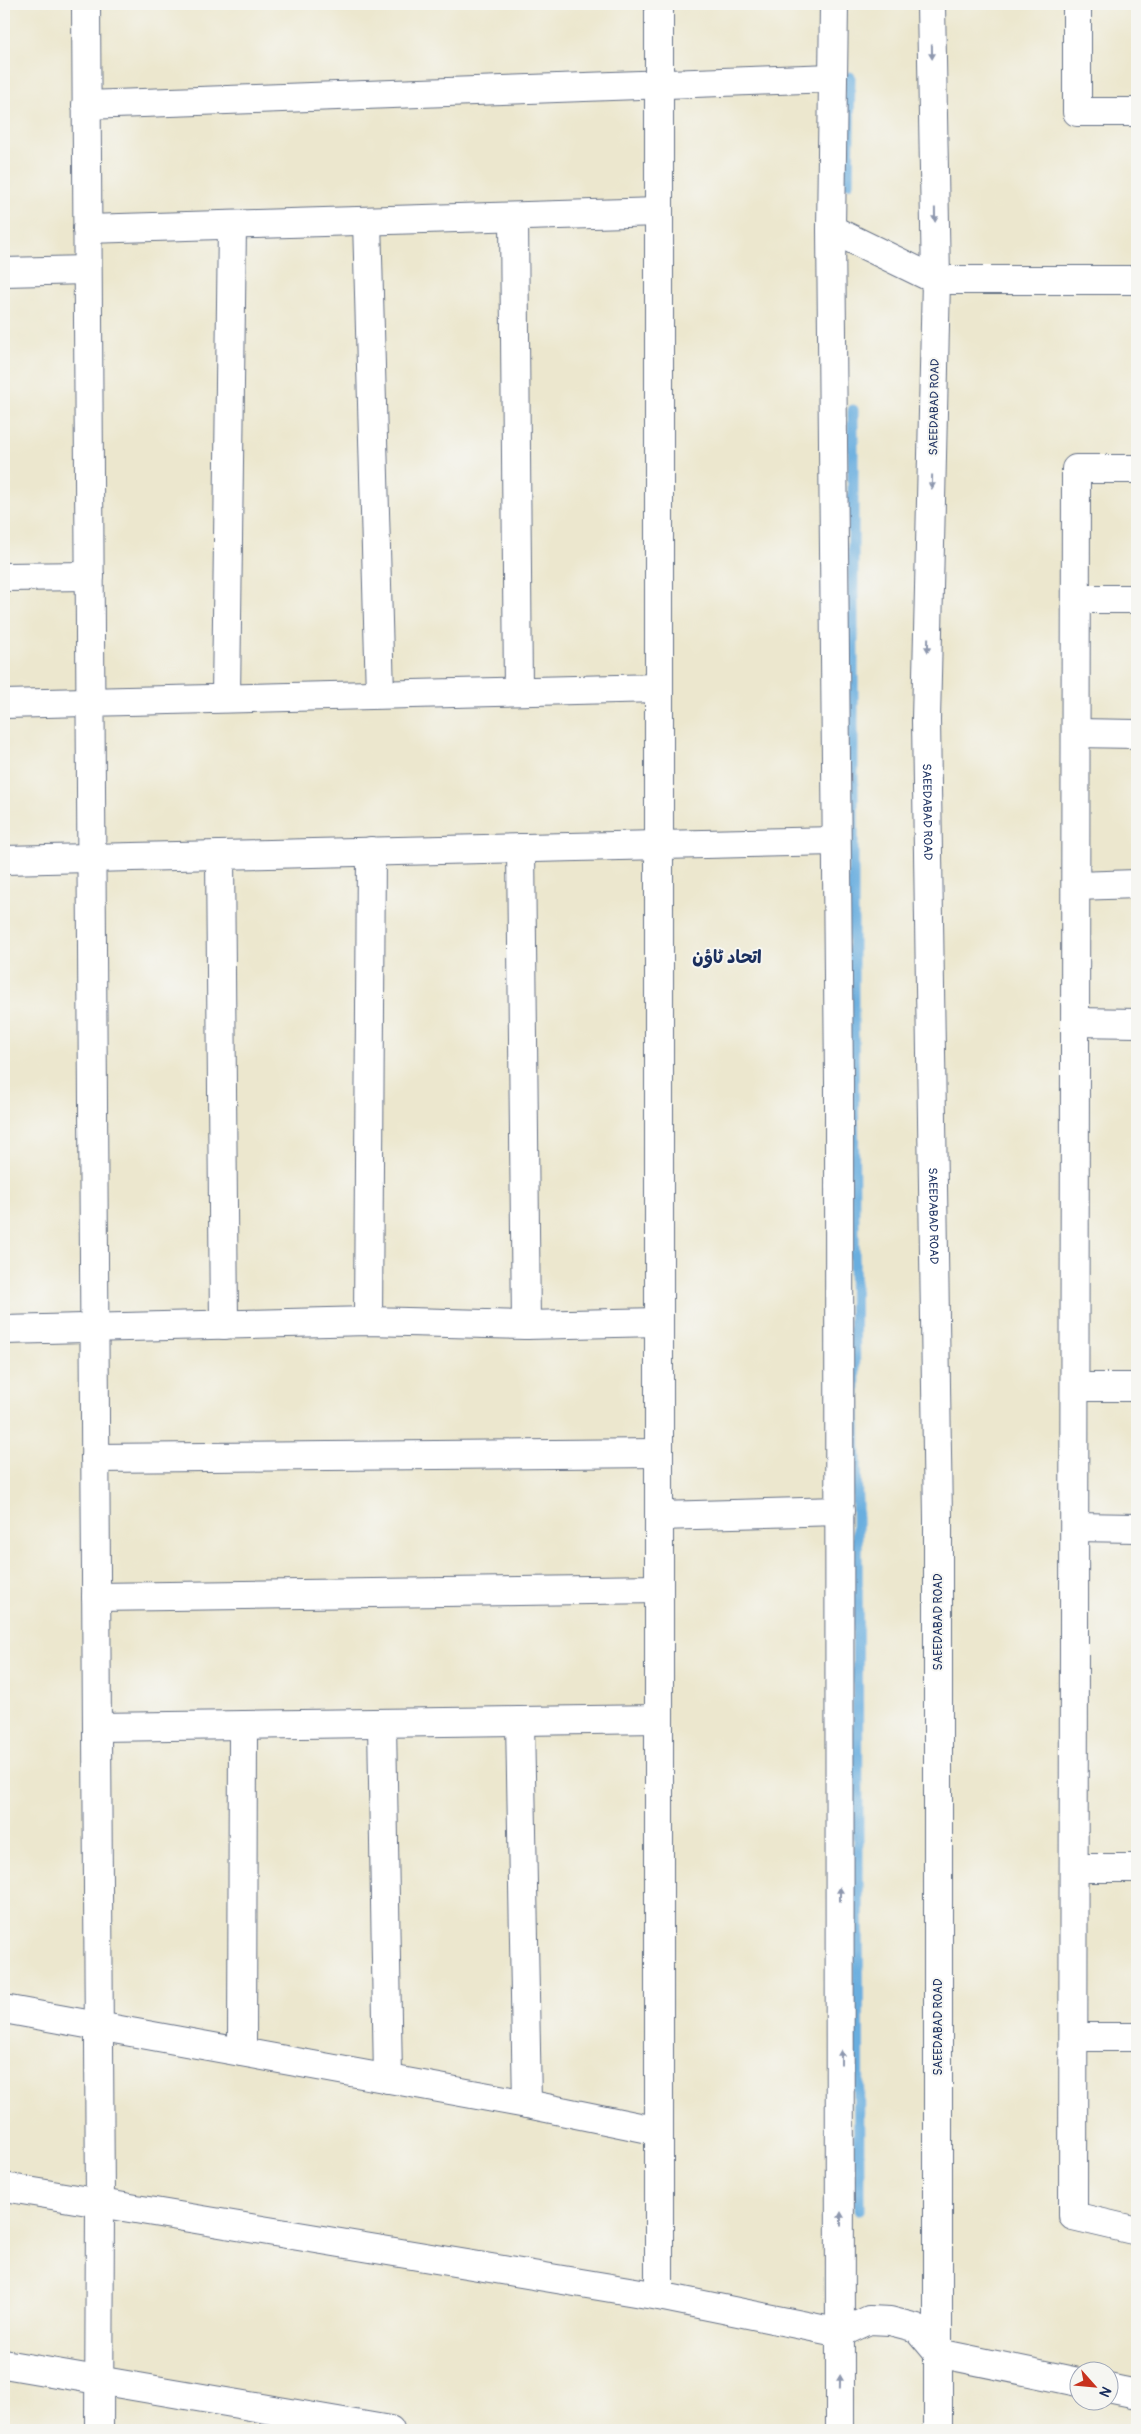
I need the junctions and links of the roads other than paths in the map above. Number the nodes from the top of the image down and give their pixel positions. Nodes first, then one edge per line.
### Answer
1 (86, 4) edge
2 (659, 4) edge
3 (834, 4) edge
4 (931, 4) edge
5 (1077, 4) edge
6 (833, 78) junction
7 (659, 84) junction
8 (86, 105) junction
9 (1137, 112) edge
10 (659, 212) junction
11 (514, 217) junction
12 (366, 221) junction
13 (232, 225) junction
14 (87, 229) junction
15 (831, 229) junction
16 (88, 270) junction
17 (4, 272) edge
18 (936, 280) junction
19 (1137, 280) edge
20 (1137, 469) edge
21 (90, 576) junction
22 (4, 577) edge
23 (1076, 599) junction
24 (1137, 600) edge
25 (659, 688) junction
26 (518, 691) junction
27 (380, 694) junction
28 (226, 698) junction
29 (90, 702) junction
30 (4, 704) edge
31 (1076, 733) junction
32 (1137, 734) edge
33 (836, 841) junction
34 (659, 845) junction
35 (521, 848) junction
36 (370, 852) junction
37 (220, 855) junction
38 (91, 858) junction
39 (4, 860) edge
40 (1137, 884) edge
41 (1076, 886) junction
42 (1076, 1022) junction
43 (1137, 1023) edge
44 (368, 1321) junction
45 (659, 1322) junction
46 (224, 1325) junction
47 (526, 1325) junction
48 (94, 1328) junction
49 (4, 1330) edge
50 (1137, 1386) edge
51 (1075, 1387) junction
52 (659, 1453) junction
53 (95, 1458) junction
54 (840, 1511) junction
55 (659, 1516) junction
56 (1075, 1527) junction
57 (1137, 1528) edge
58 (659, 1589) junction
59 (96, 1597) junction
60 (659, 1719) junction
61 (520, 1721) junction
62 (382, 1723) junction
63 (243, 1725) junction
64 (97, 1727) junction
65 (1074, 1868) junction
66 (1137, 1868) edge
67 (4, 2009) edge
68 (99, 2027) junction
69 (1074, 2037) junction
70 (1137, 2037) edge
71 (242, 2052) junction
72 (388, 2079) junction
73 (528, 2104) junction
74 (659, 2131) junction
75 (4, 2187) edge
76 (100, 2203) junction
77 (1137, 2231) edge
78 (659, 2296) junction
79 (841, 2333) junction
80 (938, 2353) junction
81 (4, 2364) edge
82 (98, 2380) junction
83 (1068, 2380) edge
84 (1118, 2390) edge
85 (1137, 2394) edge
86 (257, 2419) edge
87 (99, 2430) edge
88 (390, 2430) edge
89 (840, 2430) edge
90 (938, 2430) edge

1 - 8 street
2 - 7 street
3 - 6 street
4 -> 18 street, SAEEDABAD ROAD
5 - 9 street
6 - 7 street
6 - 15 street
7 - 8 street
7 - 10 street
8 - 14 street
10 - 11 street
10 - 25 street
11 - 12 street
11 - 26 street
12 - 13 street
12 - 27 street
13 - 14 street
13 - 28 street
14 - 16 street
15 - 18 street
15 - 33 street
16 - 17 street
16 - 21 street
18 - 19 street
18 -> 80 street, SAEEDABAD ROAD
20 - 23 street
21 - 22 street
21 - 29 street
23 - 24 street
23 - 31 street
25 - 26 street
25 - 34 street
26 - 27 street
27 - 28 street
28 - 29 street
29 - 30 street
29 - 38 street
31 - 32 street
31 - 41 street
33 - 34 street
33 - 54 street
34 - 35 street
34 - 45 street
35 - 36 street
35 - 47 street
36 - 37 street
36 - 44 street
37 - 38 street
37 - 46 street
38 - 39 street
38 - 48 street
40 - 41 street
41 - 42 street
42 - 43 street
42 - 51 street
44 - 46 street
44 - 47 street
45 - 47 street
45 - 52 street
46 - 48 street
48 - 49 street
48 - 53 street
50 - 51 street
51 - 56 street
52 - 53 street
52 - 55 street
53 - 59 street
54 - 55 street
79 -> 54 street
55 - 58 street
56 - 57 street
56 - 65 street
58 - 59 street
58 - 60 street
59 - 64 street
60 - 61 street
60 - 74 street
61 - 62 street
61 - 73 street
62 - 63 street
62 - 72 street
63 - 64 street
63 - 71 street
64 - 68 street
65 - 66 street
65 - 69 street
67 - 68 street
68 - 71 street
68 - 76 street
69 - 70 street
69 - 77 street
71 - 72 street
72 - 73 street
73 - 74 street
74 - 78 street
75 - 76 street
76 - 78 street
76 - 82 street
78 - 79 street
79 - 80 street
89 -> 79 street
80 - 83 street
80 - 90 street, SAEEDABAD ROAD
81 - 82 street
82 - 86 street
82 - 87 street
84 - 85 street
86 - 88 street

